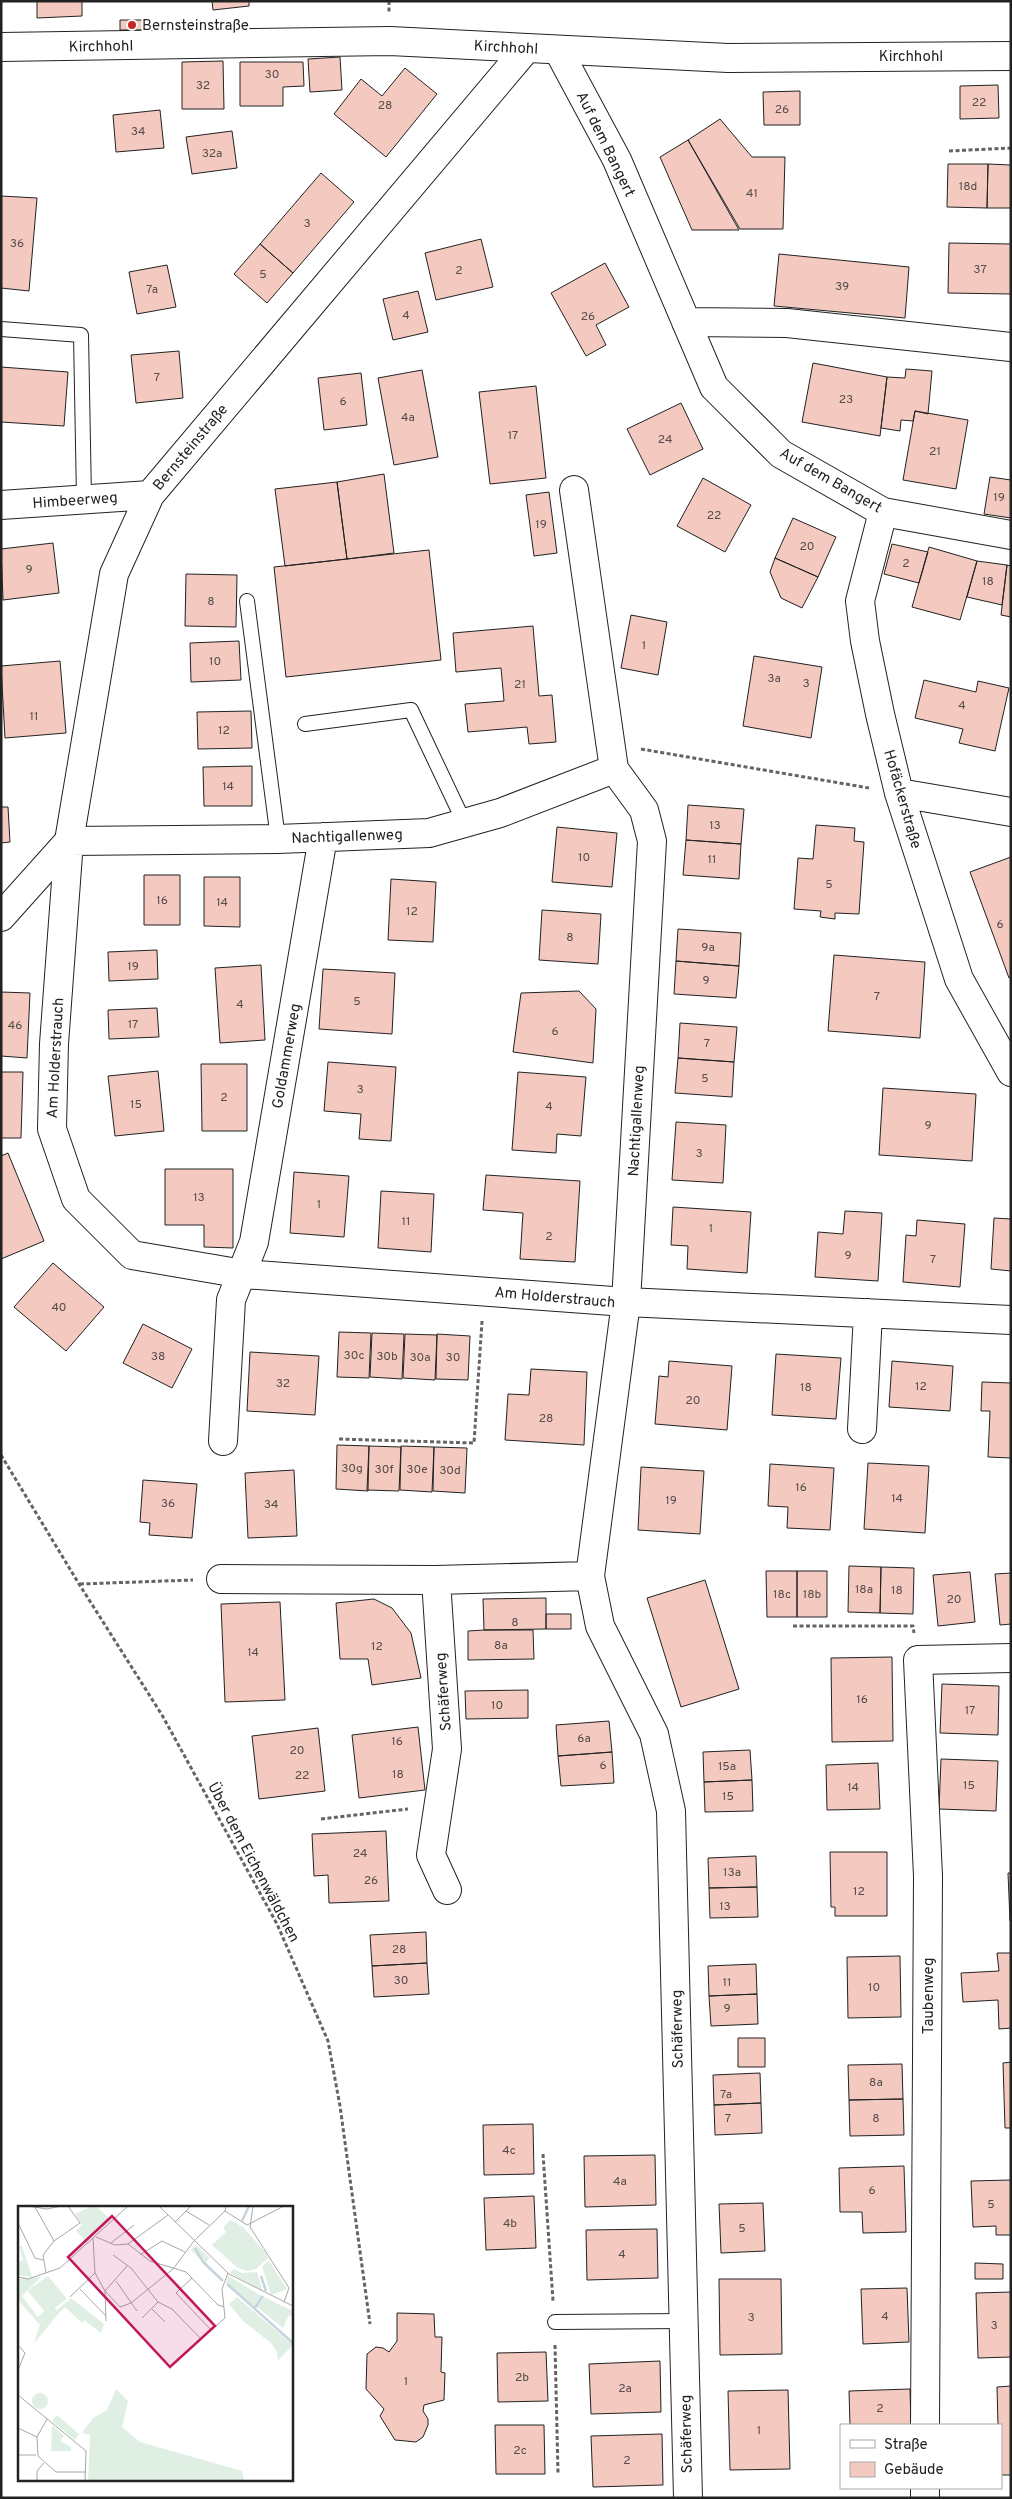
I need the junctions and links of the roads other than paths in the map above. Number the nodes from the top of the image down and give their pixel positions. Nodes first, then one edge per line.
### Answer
1 (1, 47) edge
2 (526, 48) junction
3 (558, 50) junction
4 (1011, 56) edge
5 (686, 322) junction
6 (1, 329) edge
7 (1011, 347) edge
8 (574, 490) dead end
9 (150, 495) junction
10 (84, 499) junction
11 (1, 505) edge
12 (883, 512) junction
13 (1011, 535) edge
14 (247, 601) dead end
15 (306, 724) dead end
16 (614, 770) junction
17 (899, 793) junction
18 (1011, 812) edge
19 (465, 824) junction
20 (323, 837) junction
21 (278, 839) junction
22 (69, 841) junction
23 (1, 917) edge
24 (1011, 1072) edge
25 (243, 1274) junction
26 (626, 1302) junction
27 (868, 1313) junction
28 (1011, 1320) edge
29 (862, 1429) dead end
30 (223, 1441) dead end
31 (590, 1576) junction
32 (221, 1579) road end
33 (436, 1580) junction
34 (1011, 1658) edge
35 (447, 1890) dead end
36 (684, 2321) junction
37 (555, 2322) dead end
38 (925, 2424) edge
39 (688, 2498) edge

1 - 2 street, Kirchhohl
2 - 3 street, Kirchhohl
2 - 9 street, Bernsteinstraße
3 - 4 street, Kirchhohl
3 - 5 street, Auf dem Bangert
5 - 7 street
5 - 12 street, Auf dem Bangert
6 - 10 lane
8 - 16 street, Nachtigallenweg
9 - 10 street, Himbeerweg
9 - 22 street, Bernsteinstraße
10 - 11 street, Himbeerweg
12 - 13 street, Auf dem Bangert
12 - 17 street, Hofäckerstraße
14 - 21 lane
15 - 19 lane
16 - 19 street, Nachtigallenweg
16 - 26 street, Nachtigallenweg
17 - 18 street
17 - 24 street, Hofäckerstraße
19 - 20 street, Nachtigallenweg
20 - 21 street, Nachtigallenweg
20 - 25 street, Goldammerweg
21 - 22 street, Nachtigallenweg
22 - 23 street
22 - 25 street, Am Holderstrauch
25 - 26 street, Am Holderstrauch
25 - 30 street
26 - 27 street, Am Holderstrauch
26 - 31 street, Schäferweg
27 - 28 street, Am Holderstrauch
27 - 29 street
31 - 33 street
31 - 36 street, Schäferweg
32 - 33 street
33 - 35 street, Schäferweg
34 - 38 street, Taubenweg
36 - 37 lane
36 - 39 street, Schäferweg

